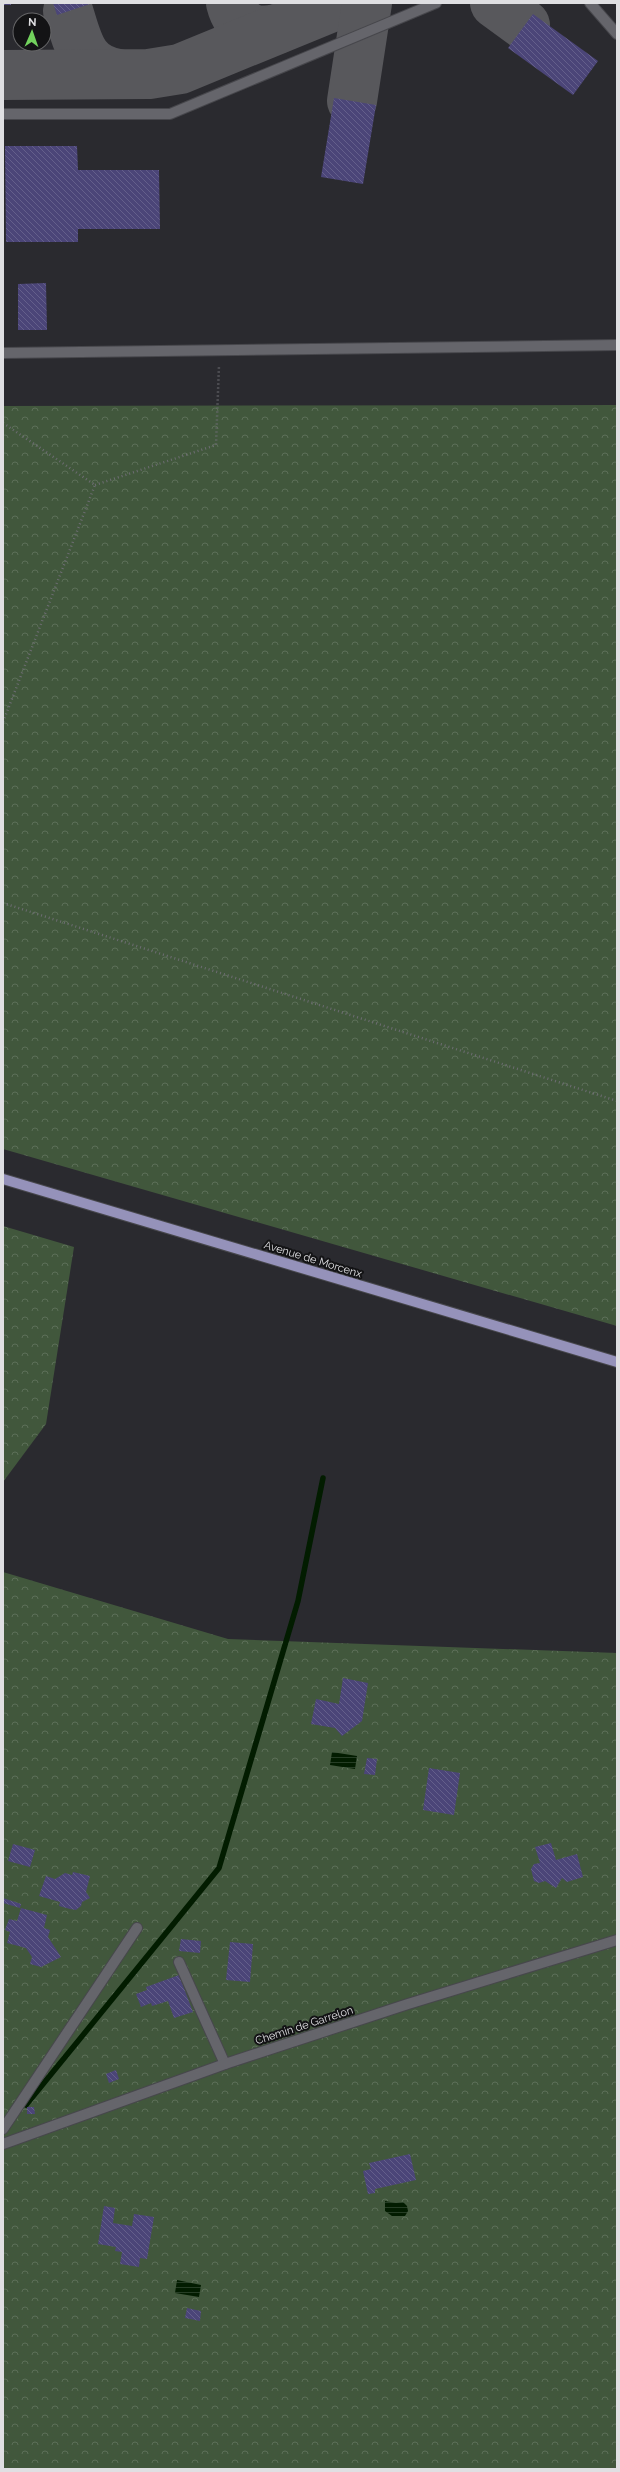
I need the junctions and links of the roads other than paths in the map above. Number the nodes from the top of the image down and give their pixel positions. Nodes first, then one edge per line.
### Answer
1 (436, 3) edge
2 (590, 3) edge
3 (617, 34) edge
4 (3, 114) edge
5 (617, 345) edge
6 (3, 353) edge
7 (3, 1179) edge
8 (617, 1362) edge
9 (137, 1928) dead end
10 (617, 1940) edge
11 (179, 1962) dead end
12 (225, 2064) junction
13 (3, 2129) edge
14 (3, 2144) edge

1 - 4 street
2 - 3 street
5 - 6 street
7 - 8 main road, Avenue de Morcenx
9 - 13 street
10 - 12 street, Chemin de Garrelon
11 - 12 street
12 - 14 street, Chemin de Garrelon

